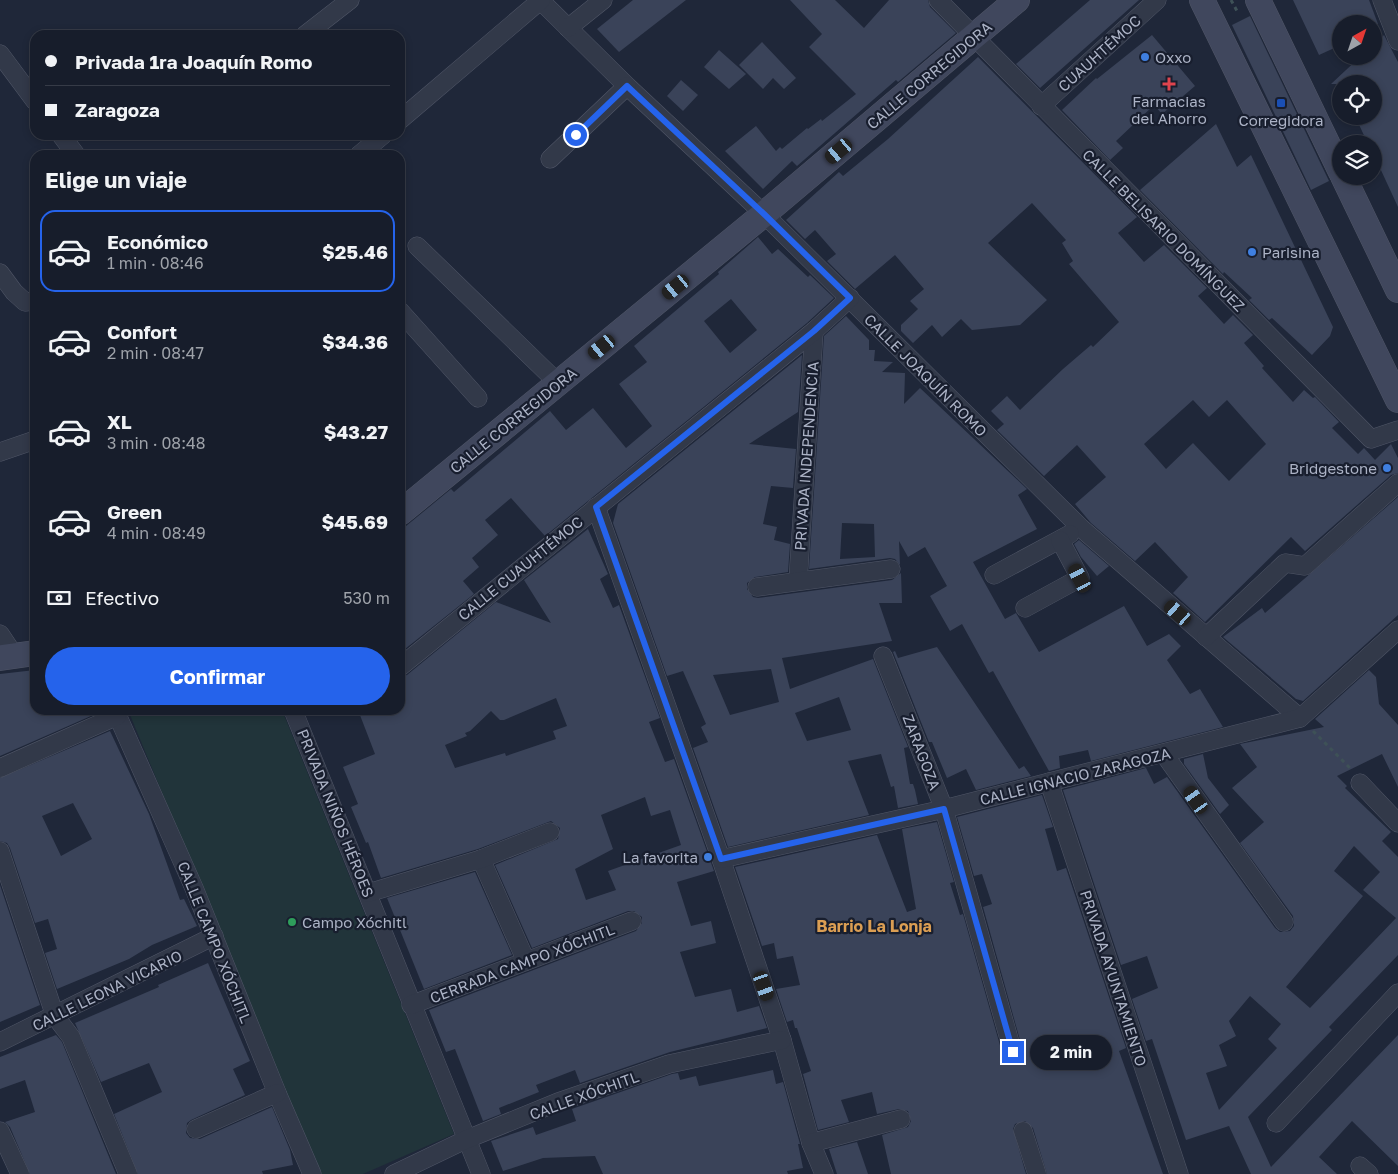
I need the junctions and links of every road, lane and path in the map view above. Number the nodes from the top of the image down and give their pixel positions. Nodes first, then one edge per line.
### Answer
1 (350, 0) edge
2 (541, 0) edge
3 (603, 0) edge
4 (938, 0) edge
5 (1017, 0) edge
6 (1157, 0) edge
7 (1202, 0) edge
8 (1258, 0) edge
9 (1382, 0) edge
10 (1395, 27) edge
11 (568, 28) junction
12 (311, 30) edge
13 (974, 37) junction
14 (1398, 41) edge
15 (0, 54) edge
16 (627, 86) junction
17 (30, 94) edge
18 (1040, 106) junction
19 (405, 116) edge
20 (377, 140) edge
21 (365, 150) edge
22 (1332, 153) edge
23 (550, 159) dead end
24 (1347, 185) edge
25 (764, 214) junction
26 (416, 246) dead end
27 (0, 273) edge
28 (1398, 290) edge
29 (850, 298) junction
30 (30, 301) edge
31 (405, 318) edge
32 (814, 331) junction
33 (558, 383) junction
34 (478, 398) dead end
35 (1398, 400) edge
36 (1398, 430) edge
37 (30, 442) edge
38 (0, 452) edge
39 (1398, 483) edge
40 (596, 507) junction
41 (405, 509) edge
42 (1081, 528) junction
43 (1060, 540) junction
44 (891, 569) dead end
45 (994, 575) dead end
46 (798, 581) junction
47 (757, 587) dead end
48 (1025, 608) dead end
49 (1398, 630) edge
50 (0, 634) edge
51 (1206, 637) junction
52 (16, 655) edge
53 (883, 656) dead end
54 (405, 663) edge
55 (112, 715) edge
56 (117, 715) edge
57 (296, 715) edge
58 (1300, 718) junction
59 (1164, 754) junction
60 (0, 768) edge
61 (1354, 779) joint
62 (1049, 782) junction
63 (944, 809) junction
64 (1398, 823) edge
65 (550, 832) dead end
66 (0, 851) edge
67 (481, 859) junction
68 (721, 859) junction
69 (368, 894) junction
70 (632, 921) dead end
71 (1284, 922) dead end
72 (214, 936) junction
73 (526, 961) junction
74 (1398, 994) edge
75 (411, 1005) junction
76 (55, 1016) junction
77 (782, 1040) junction
78 (0, 1042) edge
79 (1013, 1052) dead end
80 (277, 1093) junction
81 (901, 1119) dead end
82 (1276, 1123) dead end
83 (196, 1129) dead end
84 (0, 1131) edge
85 (1023, 1131) dead end
86 (466, 1140) junction
87 (811, 1143) junction
88 (20, 1174) edge
89 (128, 1174) edge
90 (312, 1174) edge
91 (394, 1174) edge
92 (481, 1174) edge
93 (824, 1174) edge
94 (1037, 1174) edge
95 (1179, 1174) edge

1 - 12 street
2 - 11 street, CALLE JOAQUÍN ROMO
2 - 19 street
3 - 11 street
4 - 13 street, CALLE BELISARIO DOMÍNGUEZ
5 - 13 street, CALLE CORREGIDORA
6 - 18 street, CUAUHTÉMOC
7 - 35 street
8 - 22 street
9 - 10 street
10 - 14 street
11 - 16 street, CALLE JOAQUÍN ROMO
13 - 18 street, CALLE BELISARIO DOMÍNGUEZ
13 - 25 street, CALLE CORREGIDORA
15 - 17 street
16 - 23 street
16 - 25 street, CALLE JOAQUÍN ROMO
18 - 36 street, CALLE BELISARIO DOMÍNGUEZ
20 - 21 street
24 - 28 street
25 - 29 street, CALLE JOAQUÍN ROMO
25 - 33 street, CALLE CORREGIDORA
26 - 33 street
27 - 30 street
29 - 32 street, CALLE CUAUHTÉMOC
29 - 42 street, CALLE JOAQUÍN ROMO
31 - 34 street
32 - 40 street, CALLE CUAUHTÉMOC
32 - 46 street, PRIVADA INDEPENDENCIA
33 - 41 street, CALLE CORREGIDORA
37 - 38 street
39 - 51 street
40 - 54 street, CALLE CUAUHTÉMOC
40 - 68 street
42 - 43 street
42 - 51 street, CALLE JOAQUÍN ROMO
43 - 45 street
43 - 48 street
44 - 46 street
46 - 47 street
49 - 58 street, CALLE IGNACIO ZARAGOZA
50 - 52 street
51 - 58 street, CALLE JOAQUÍN ROMO
53 - 63 street, ZARAGOZA
55 - 60 street
56 - 72 street, CALLE CAMPO XÓCHITL
57 - 69 street, PRIVADA NIÑOS HÉROES
58 - 59 street, CALLE IGNACIO ZARAGOZA
58 - 61 path
59 - 62 street, CALLE IGNACIO ZARAGOZA
59 - 71 street
61 - 64 street
62 - 63 street, CALLE IGNACIO ZARAGOZA
62 - 95 street, PRIVADA AYUNTAMIENTO
63 - 68 street, CALLE IGNACIO ZARAGOZA
63 - 79 street, ZARAGOZA
65 - 67 street
66 - 76 street
67 - 69 street
67 - 73 street
68 - 77 street
69 - 75 street, PRIVADA NIÑOS HÉROES
70 - 73 street, CERRADA CAMPO XÓCHITL
72 - 76 street, CALLE LEONA VICARIO
72 - 80 street, CALLE CAMPO XÓCHITL
73 - 75 street, CERRADA CAMPO XÓCHITL
74 - 82 street
75 - 86 street, PRIVADA NIÑOS HÉROES
76 - 78 street, CALLE LEONA VICARIO
76 - 89 street
77 - 86 street, CALLE XÓCHITL
77 - 87 street
80 - 83 street
80 - 90 street, CALLE CAMPO XÓCHITL
81 - 87 street
84 - 88 street
85 - 94 street
86 - 91 street, CALLE XÓCHITL
86 - 92 street, PRIVADA NIÑOS HÉROES
87 - 93 street

